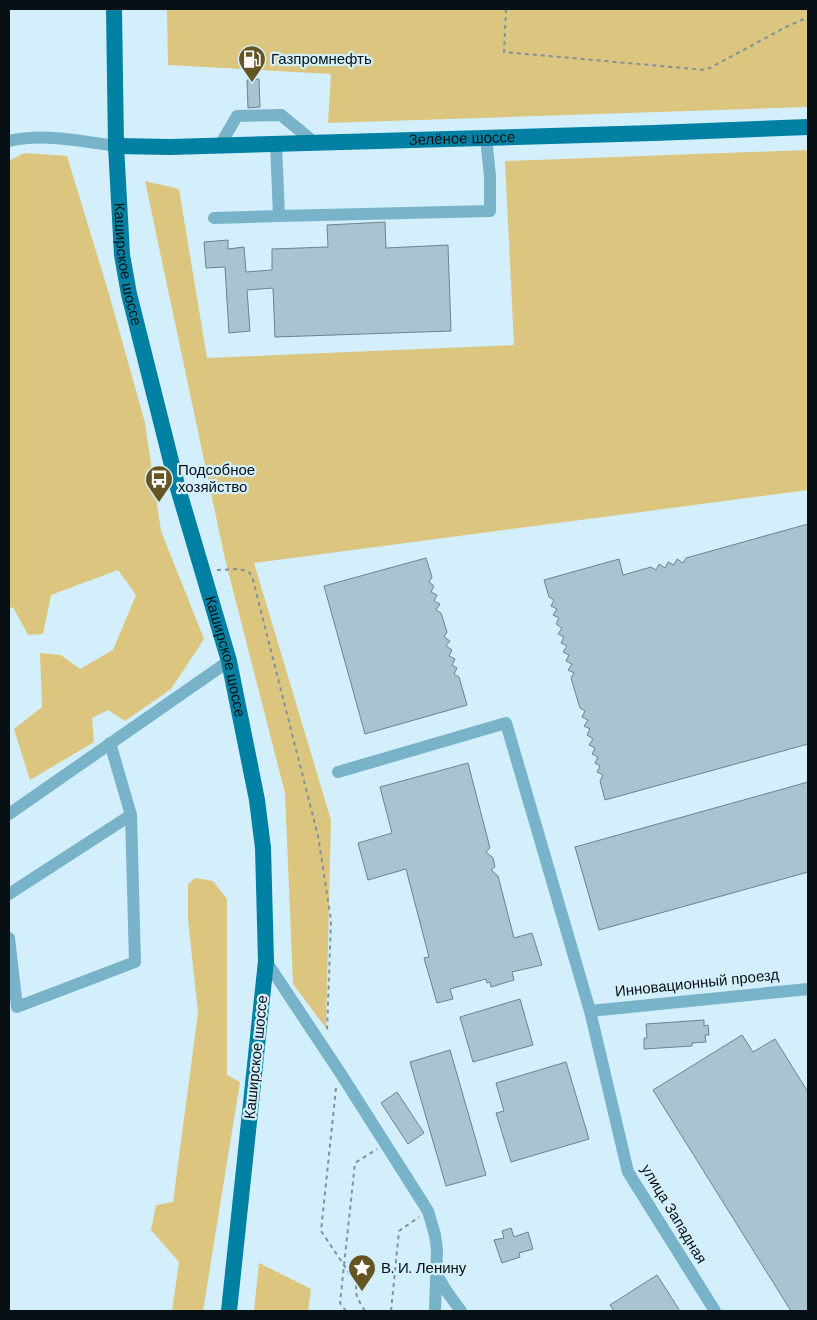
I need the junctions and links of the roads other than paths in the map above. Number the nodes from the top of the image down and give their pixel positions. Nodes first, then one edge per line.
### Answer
1 (114, 9) edge
2 (808, 127) edge
3 (486, 138) junction
4 (9, 142) edge
5 (315, 142) junction
6 (276, 144) junction
7 (220, 145) junction
8 (116, 146) junction
9 (279, 216) junction
10 (214, 218) dead end
11 (228, 661) junction
12 (110, 744) junction
13 (338, 772) dead end
14 (9, 814) edge
15 (131, 815) junction
16 (9, 894) edge
17 (9, 938) edge
18 (266, 961) junction
19 (808, 989) edge
20 (590, 1011) junction
21 (436, 1273) junction
22 (229, 1311) edge
23 (435, 1311) edge
24 (461, 1311) edge
25 (715, 1311) edge

1 - 8 main road, Каширское шоссе
2 - 3 main road, Зелёное шоссе
3 - 5 main road, Зелёное шоссе
3 - 9 street
4 - 8 street
5 - 6 main road, Зелёное шоссе
5 - 7 street
6 - 7 main road, Зелёное шоссе
6 - 9 street
7 - 8 main road, Зелёное шоссе
8 - 11 main road, Каширское шоссе
9 - 10 street
11 - 12 street
11 - 18 main road, Каширское шоссе
12 - 14 street
12 - 15 street
13 - 20 street, улица Западная
15 - 16 street
15 - 17 street
18 - 21 street
18 - 22 main road, Каширское шоссе
19 - 20 street, Инновационный проезд
20 - 25 street, улица Западная
21 - 23 street
21 - 24 street

